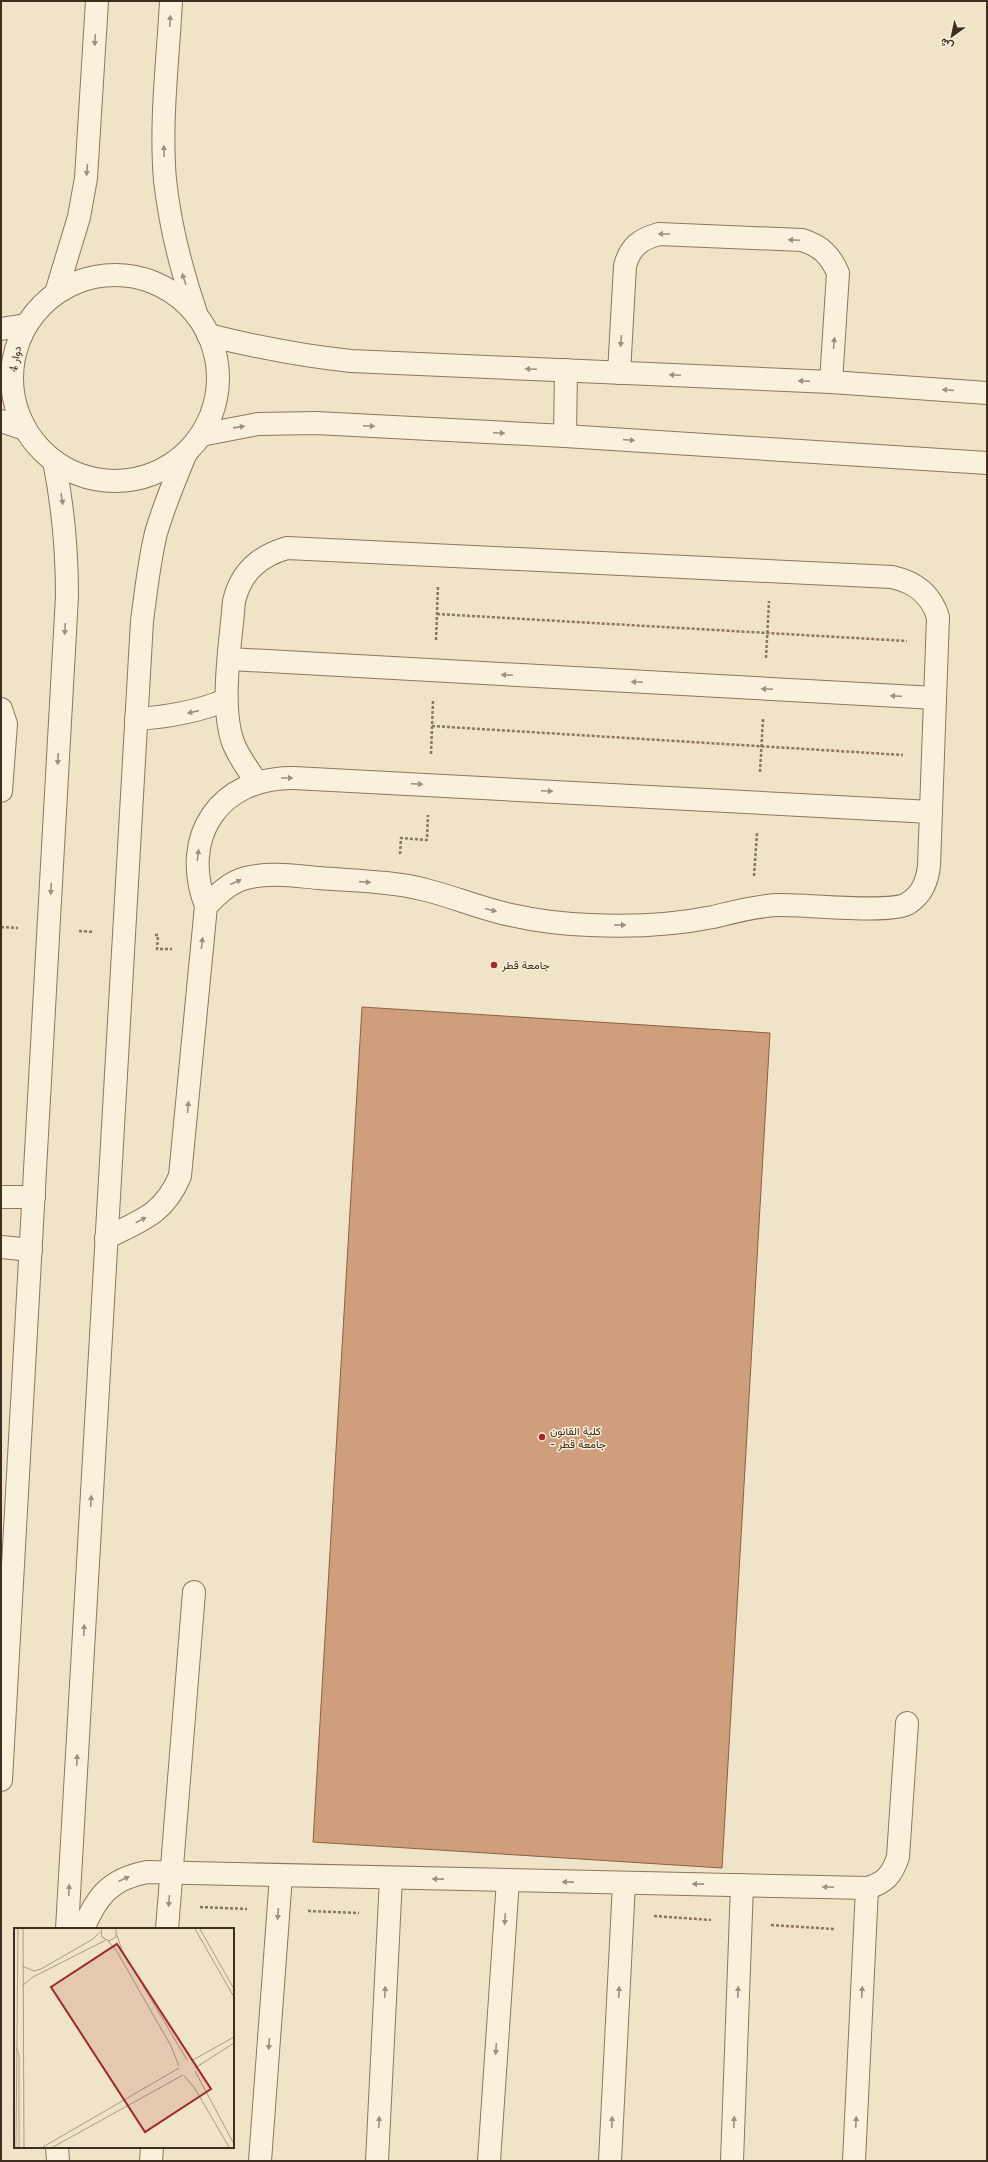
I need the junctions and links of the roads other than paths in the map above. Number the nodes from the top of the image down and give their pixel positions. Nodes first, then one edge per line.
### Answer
1 (97, 1) edge
2 (171, 1) edge
3 (56, 293) junction
4 (197, 316) junction
5 (26, 325) junction
6 (1, 329) edge
7 (208, 335) junction
8 (566, 370) junction
9 (619, 373) junction
10 (831, 382) junction
11 (987, 393) edge
12 (1, 421) edge
13 (25, 429) junction
14 (201, 435) junction
15 (565, 436) junction
16 (186, 453) junction
17 (54, 461) junction
18 (987, 463) edge
19 (230, 659) junction
20 (935, 698) junction
21 (226, 700) junction
22 (1, 708) edge
23 (136, 719) junction
24 (257, 782) junction
25 (1, 791) edge
26 (931, 812) junction
27 (206, 906) junction
28 (1, 1197) edge
29 (34, 1197) junction
30 (106, 1238) junction
31 (1, 1246) edge
32 (31, 1250) junction
33 (8, 1533) edge
34 (194, 1592) dead end
35 (907, 1723) dead end
36 (1, 1780) edge
37 (171, 1873) junction
38 (281, 1876) junction
39 (391, 1878) junction
40 (508, 1880) junction
41 (624, 1883) junction
42 (742, 1885) junction
43 (867, 1888) junction
44 (67, 1928) edge
45 (83, 1928) edge
46 (167, 1928) edge
47 (56, 2148) edge
48 (152, 2148) edge
49 (58, 2161) edge
50 (151, 2161) edge
51 (260, 2161) edge
52 (377, 2161) edge
53 (489, 2161) edge
54 (610, 2161) edge
55 (732, 2161) edge
56 (854, 2161) edge

1 -> 3 street
4 -> 2 street
3 - 4 street, دوار 4
3 - 5 street, دوار 4
4 - 7 street, دوار 4
5 - 6 street
5 - 13 street, دوار 4
8 -> 7 street
7 - 14 street, دوار 4
8 - 9 street
8 - 15 street
10 -> 9 street
10 -> 9 street
11 -> 10 street
12 - 13 street
13 - 17 street, دوار 4
14 -> 15 street
14 - 16 street, دوار 4
15 -> 18 street
16 - 17 street, دوار 4
16 - 23 street
17 -> 29 street
20 -> 19 street
19 - 20 street
19 - 21 street
20 - 26 street
21 -> 23 street
21 - 24 street
22 - 25 street
23 - 30 street
24 -> 26 street
27 -> 24 street
27 -> 26 street
30 -> 27 street
28 - 29 street
29 - 32 street
44 -> 30 street
31 - 32 street
32 - 33 street
33 - 36 street
34 - 37 street
35 - 43 street
37 - 38 street
45 -> 37 street
37 -> 46 street
38 - 39 street
38 -> 51 street
40 -> 39 street
52 -> 39 street
41 -> 40 street
40 -> 53 street
42 -> 41 street
54 -> 41 street
43 -> 42 street
55 -> 42 street
56 -> 43 street
47 - 49 street
48 - 50 street

